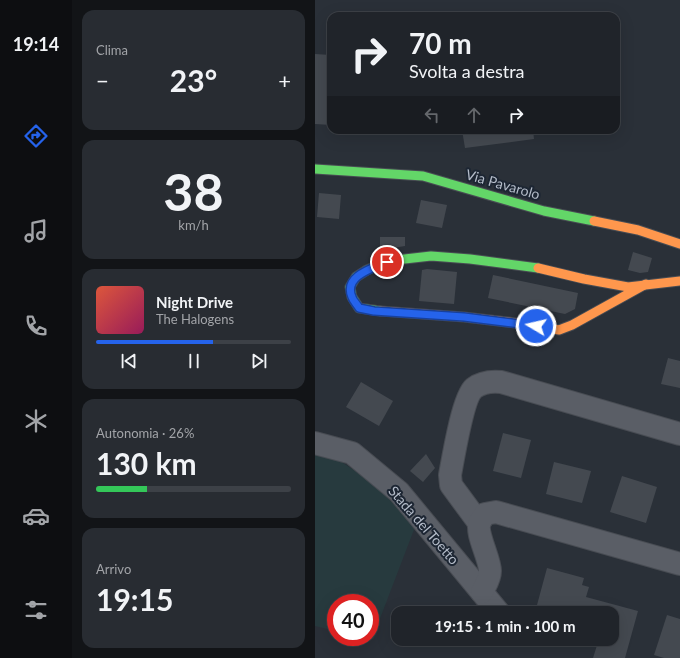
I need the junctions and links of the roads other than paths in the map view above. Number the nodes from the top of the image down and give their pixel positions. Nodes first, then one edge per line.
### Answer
1 (315, 169) edge
2 (680, 244) edge
3 (680, 280) edge
4 (646, 284) junction
5 (680, 434) edge
6 (315, 443) edge
7 (479, 524) junction
8 (680, 564) edge
9 (482, 592) junction
10 (493, 606) edge

1 - 2 street, Via Pavarolo
3 - 4 street
4 - 4 street
5 - 7 street
6 - 9 street, Stada del Toetto
7 - 8 street
7 - 9 street
9 - 10 street, Stada del Toetto

